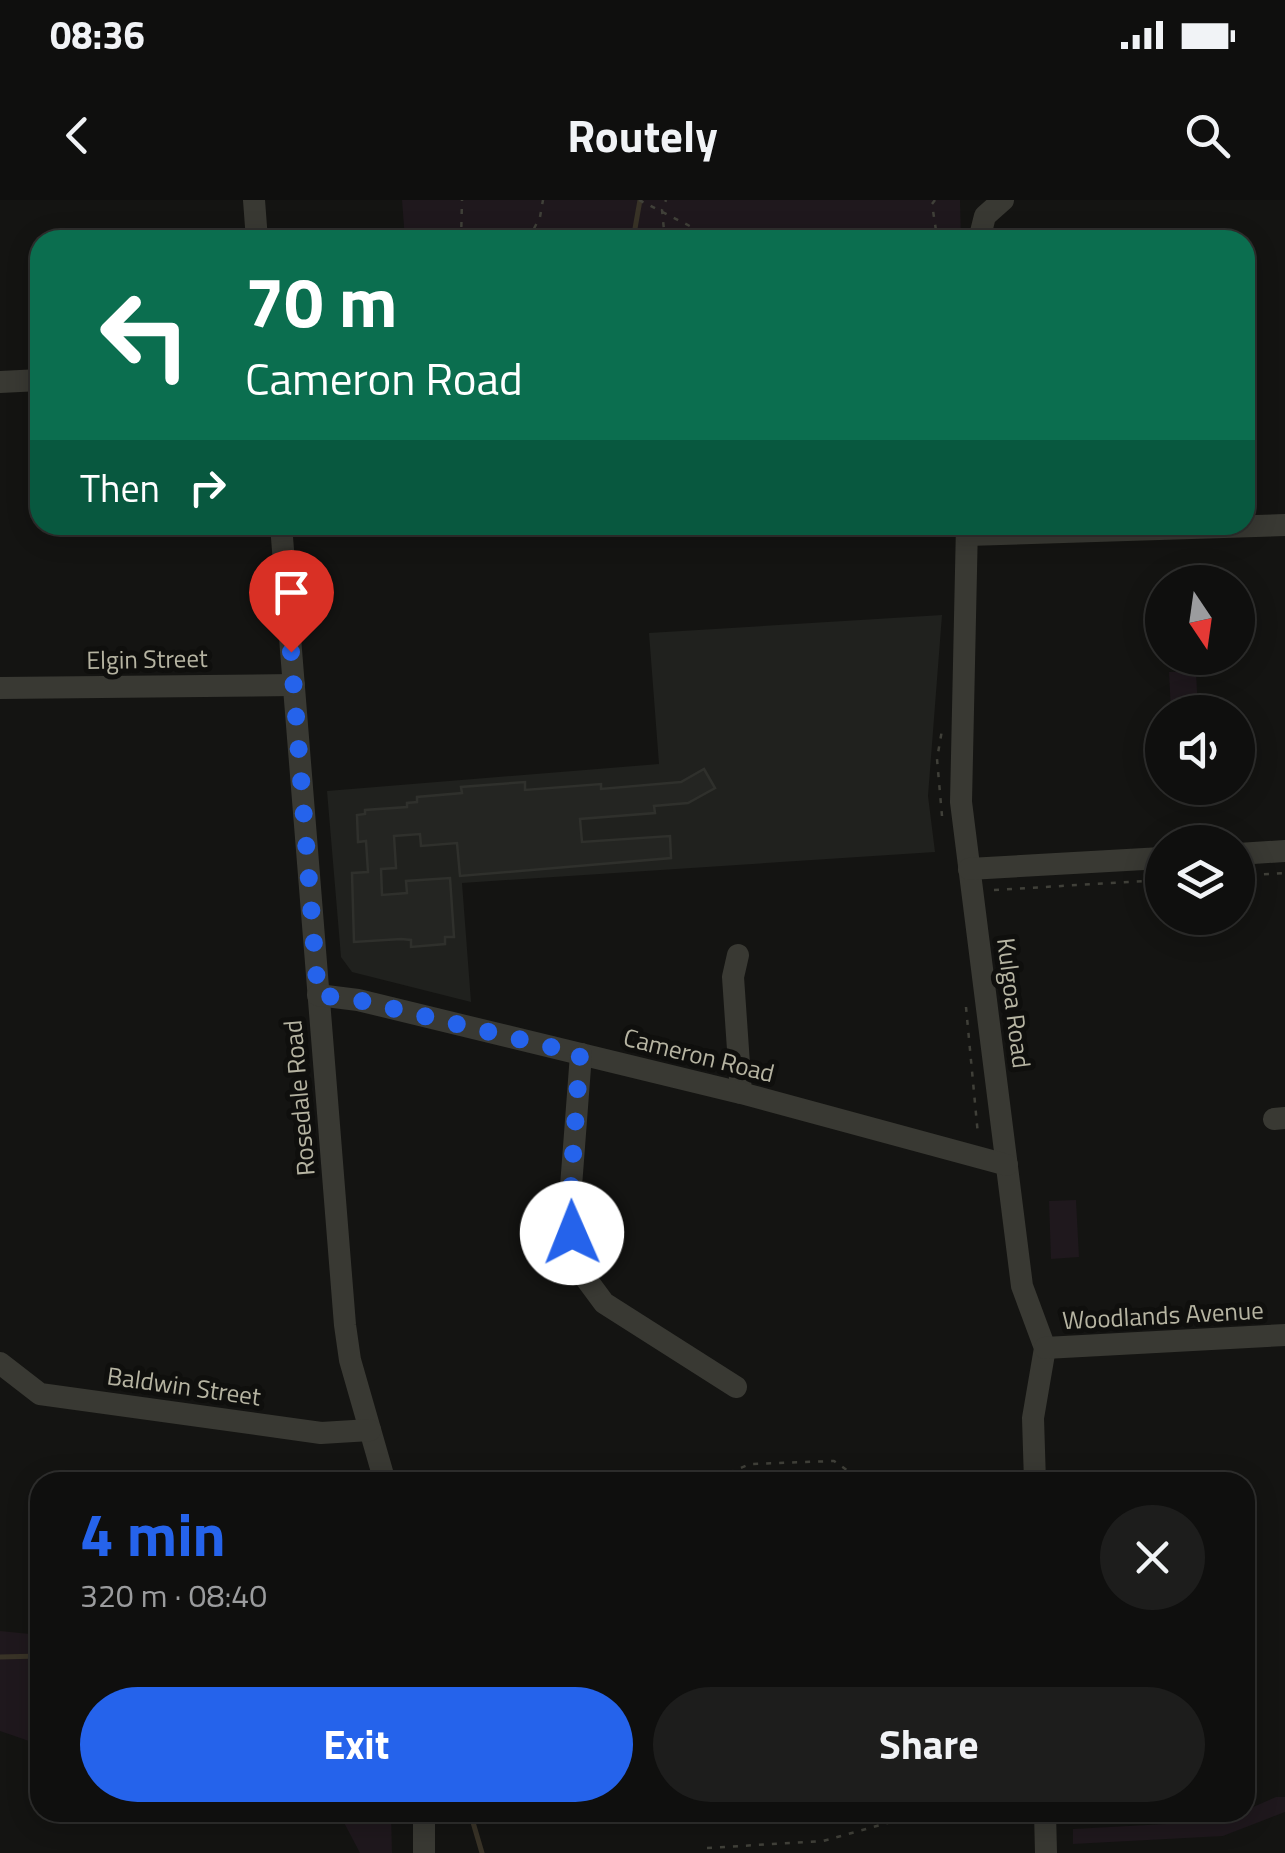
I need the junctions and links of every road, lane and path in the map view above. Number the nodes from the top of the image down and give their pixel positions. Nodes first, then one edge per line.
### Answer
1 (254, 200) edge
2 (462, 200) edge
3 (543, 200) edge
4 (640, 200) edge
5 (666, 200) edge
6 (936, 200) edge
7 (1003, 200) edge
8 (662, 210) junction
9 (256, 230) edge
10 (461, 230) edge
11 (533, 230) edge
12 (664, 230) edge
13 (699, 230) edge
14 (936, 230) edge
15 (982, 230) edge
16 (30, 380) edge
17 (0, 382) edge
18 (1255, 525) edge
19 (1285, 525) edge
20 (281, 535) edge
21 (967, 535) edge
22 (294, 684) junction
23 (0, 688) edge
24 (1285, 851) edge
25 (1255, 853) edge
26 (1145, 859) edge
27 (969, 869) junction
28 (1285, 873) edge
29 (1255, 875) edge
30 (1145, 881) edge
31 (983, 890) dead end
32 (738, 955) dead end
33 (318, 995) junction
34 (580, 1054) junction
35 (741, 1092) junction
36 (1006, 1164) junction
37 (1285, 1336) edge
38 (1044, 1348) junction
39 (0, 1363) edge
40 (736, 1387) dead end
41 (370, 1430) junction
42 (382, 1472) edge
43 (731, 1472) edge
44 (849, 1472) edge
45 (1035, 1472) edge
46 (424, 1822) edge
47 (890, 1822) edge
48 (1044, 1822) edge
49 (707, 1848) dead end
50 (424, 1853) edge
51 (1046, 1853) edge

1 - 9 street
2 - 10 path
3 - 11 path
4 - 8 path
5 - 8 path
6 - 14 path
7 - 15 street
8 - 12 path
8 - 13 path
16 - 17 street
18 - 19 street
20 - 22 street, Rosedale Road
21 - 27 street, Kulgoa Road
22 - 23 street, Elgin Street
22 - 33 street, Rosedale Road
24 - 25 street
26 - 27 street
27 - 36 street, Kulgoa Road
28 - 29 path
30 - 31 path
32 - 35 street
33 - 34 street, Cameron Road
33 - 41 street, Rosedale Road
34 - 35 street, Cameron Road
34 - 40 street
35 - 36 street, Cameron Road
36 - 38 street, Kulgoa Road
37 - 38 street, Woodlands Avenue
38 - 45 street, Kulgoa Road
39 - 41 street, Baldwin Street
41 - 42 street, Rosedale Road
43 - 44 path
46 - 50 street
47 - 49 path
48 - 51 street

